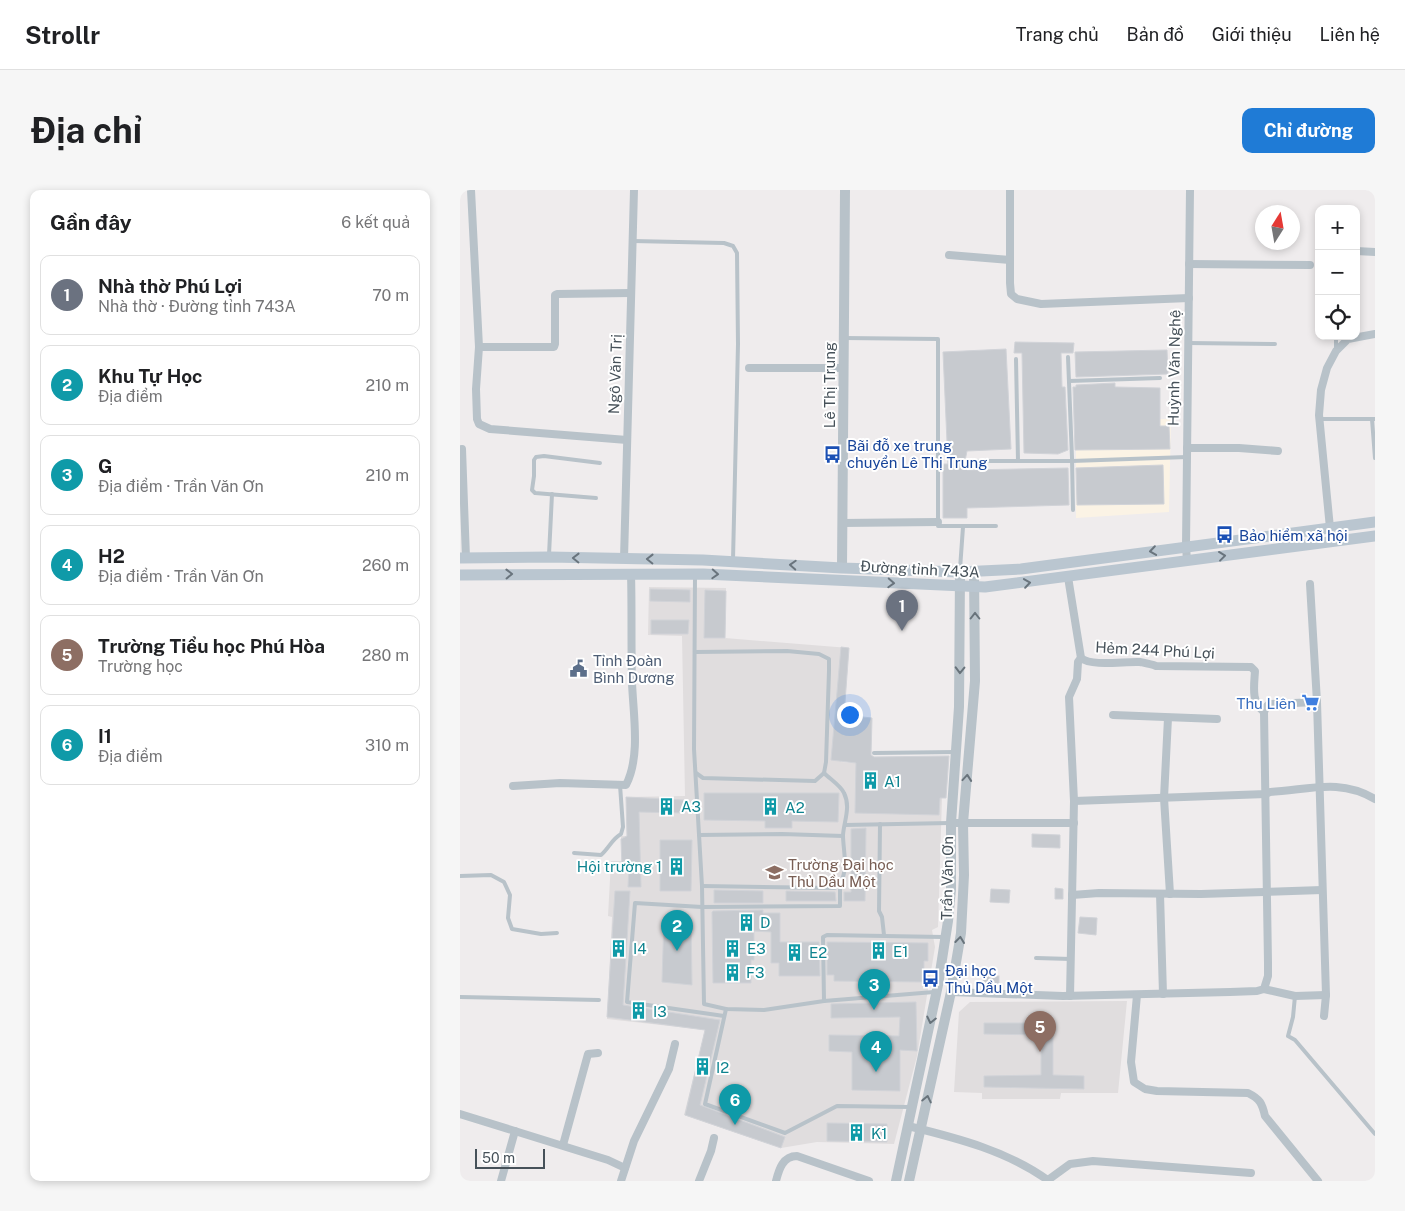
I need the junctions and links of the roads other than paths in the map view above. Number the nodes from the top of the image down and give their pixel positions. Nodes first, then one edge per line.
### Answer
1 (470, 190) edge
2 (634, 190) edge
3 (845, 190) edge
4 (1010, 190) edge
5 (1190, 190) edge
6 (633, 241) junction
7 (1360, 251) edge
8 (1375, 252) edge
9 (949, 256) dead end
10 (1010, 260) junction
11 (1189, 264) junction
12 (1310, 265) dead end
13 (631, 293) junction
14 (1189, 298) junction
15 (1375, 334) edge
16 (844, 338) junction
17 (1336, 340) edge
18 (1188, 343) junction
19 (1275, 344) dead end
20 (479, 347) junction
21 (1336, 351) junction
22 (1068, 356) dead end
23 (1016, 359) dead end
24 (749, 368) dead end
25 (844, 368) junction
26 (1160, 378) dead end
27 (1069, 381) junction
28 (1320, 419) junction
29 (1373, 419) edge
30 (627, 440) junction
31 (1187, 448) junction
32 (462, 449) dead end
33 (1278, 451) dead end
34 (1187, 457) junction
35 (1375, 458) edge
36 (969, 461) dead end
37 (1018, 461) junction
38 (1072, 461) junction
39 (600, 463) dead end
40 (552, 494) junction
41 (596, 498) dead end
42 (1073, 510) dead end
43 (938, 522) junction
44 (1375, 522) edge
45 (842, 523) junction
46 (996, 526) dead end
47 (963, 527) junction
48 (1330, 528) junction
49 (1375, 536) edge
50 (1186, 546) junction
51 (549, 557) junction
52 (463, 558) edge
53 (624, 559) junction
54 (1187, 560) junction
55 (733, 562) junction
56 (842, 568) junction
57 (974, 571) junction
58 (960, 572) junction
59 (631, 573) junction
60 (695, 574) junction
61 (460, 575) edge
62 (1068, 577) junction
63 (842, 581) junction
64 (1310, 584) dead end
65 (960, 586) junction
66 (974, 587) junction
67 (694, 652) junction
68 (1081, 658) junction
69 (1317, 702) junction
70 (1264, 712) junction
71 (1113, 715) dead end
72 (1168, 718) junction
73 (1217, 719) dead end
74 (956, 752) junction
75 (874, 753) dead end
76 (696, 773) junction
77 (824, 773) junction
78 (620, 785) junction
79 (512, 786) dead end
80 (1319, 788) junction
81 (1266, 794) junction
82 (1164, 798) junction
83 (1375, 799) edge
84 (1074, 801) junction
85 (1074, 822) junction
86 (951, 823) junction
87 (963, 823) junction
88 (880, 824) junction
89 (845, 825) junction
90 (699, 835) junction
91 (843, 836) junction
92 (574, 853) dead end
93 (460, 876) edge
94 (840, 884) junction
95 (702, 886) junction
96 (1322, 890) junction
97 (1267, 892) junction
98 (1160, 894) junction
99 (1170, 894) junction
100 (1072, 895) junction
101 (702, 907) junction
102 (557, 933) dead end
103 (884, 935) junction
104 (946, 938) junction
105 (1036, 958) dead end
106 (1071, 959) junction
107 (1264, 989) junction
108 (937, 992) junction
109 (951, 992) junction
110 (1163, 994) junction
111 (1137, 995) junction
112 (1326, 995) junction
113 (1070, 996) junction
114 (1295, 996) junction
115 (460, 998) edge
116 (599, 1000) dead end
117 (824, 1001) junction
118 (726, 1009) junction
119 (724, 1016) junction
120 (1324, 1016) dead end
121 (675, 1044) dead end
122 (598, 1053) dead end
123 (912, 1107) junction
124 (460, 1114) edge
125 (908, 1126) junction
126 (920, 1129) junction
127 (515, 1131) junction
128 (1375, 1134) edge
129 (714, 1138) dead end
130 (563, 1145) junction
131 (625, 1168) junction
132 (1250, 1173) dead end
133 (1045, 1179) edge
134 (501, 1181) edge
135 (621, 1181) edge
136 (699, 1181) edge
137 (776, 1181) edge
138 (869, 1181) edge
139 (896, 1181) edge
140 (909, 1181) edge
141 (1318, 1181) edge

1 - 20 street
2 - 6 street, Ngô Văn Trị
3 - 16 street, Lê Thị Trung
4 - 10 street
5 - 11 street, Huỳnh Văn Nghệ
6 - 13 street, Ngô Văn Trị
6 - 55 lane
7 - 8 street
9 - 10 street
10 - 14 street
11 - 12 street
11 - 14 street, Huỳnh Văn Nghệ
13 - 20 street
13 - 30 street, Ngô Văn Trị
14 - 18 street, Huỳnh Văn Nghệ
15 - 21 street
16 - 25 street, Lê Thị Trung
16 - 43 lane
17 - 21 lane
18 - 19 lane
18 - 31 street, Huỳnh Văn Nghệ
20 - 30 street
21 - 28 street
22 - 27 lane
23 - 37 lane
24 - 25 street
25 - 45 street, Lê Thị Trung
26 - 27 lane
27 - 38 lane
28 - 29 lane
28 - 48 street
29 - 35 lane
30 - 53 street, Ngô Văn Trị
31 - 33 street
31 - 34 street, Huỳnh Văn Nghệ
32 - 52 street
34 - 38 lane
34 - 50 street, Huỳnh Văn Nghệ
36 - 37 lane
37 - 38 lane
38 - 42 lane
39 - 40 lane
40 - 41 lane
40 - 51 lane
43 - 45 street
43 - 47 lane
44 - 48 main road, Đường tỉnh 743A
45 - 56 street, Lê Thị Trung
46 - 47 lane
47 - 58 lane
48 - 50 main road, Đường tỉnh 743A
54 -> 49 main road, Đường tỉnh 743A
50 - 54 street, Huỳnh Văn Nghệ
50 -> 57 main road, Đường tỉnh 743A
51 - 52 main road, Đường tỉnh 743A
53 -> 51 main road, Đường tỉnh 743A
55 -> 53 main road, Đường tỉnh 743A
54 - 62 main road, Đường tỉnh 743A
56 -> 55 main road, Đường tỉnh 743A
56 - 58 main road, Đường tỉnh 743A
56 - 63 street, Lê Thị Trung
57 - 58 main road, Đường tỉnh 743A
57 - 66 street, Trần Văn Ơn
58 - 65 street, Trần Văn Ơn
59 - 60 main road, Đường tỉnh 743A
61 -> 59 main road, Đường tỉnh 743A
59 - 78 street
60 -> 63 main road, Đường tỉnh 743A
60 - 67 lane
66 -> 62 main road, Đường tỉnh 743A
62 - 68 street, Hẻm 244 Phú Lợi
63 -> 65 main road, Đường tỉnh 743A
64 - 69 street
65 - 66 main road, Đường tỉnh 743A
65 -> 74 street, Trần Văn Ơn
87 -> 66 street, Trần Văn Ơn
67 - 76 lane
67 - 77 lane
68 - 70 street, Hẻm 244 Phú Lợi
68 - 84 street
69 - 70 street
69 - 80 street
70 - 81 street
71 - 72 street
72 - 73 street
72 - 82 street
74 - 75 lane
74 - 86 street, Trần Văn Ơn
76 - 77 lane
76 - 90 lane
77 - 89 lane
78 - 79 street
78 - 92 lane
80 - 81 street
80 - 83 street
80 - 96 street
81 - 82 street
81 - 97 street
82 - 84 street
82 - 99 street
84 - 85 street
85 - 87 street
85 - 100 street
86 - 87 street
86 - 88 lane
86 - 104 street, Trần Văn Ơn
109 -> 87 street, Trần Văn Ơn
88 - 89 lane
88 - 103 lane
89 - 91 lane
90 - 91 lane
90 - 95 lane
91 - 94 lane
93 - 102 lane
94 - 95 lane
94 - 101 lane
95 - 101 lane
96 - 97 street
96 - 112 street
97 - 99 street
97 - 107 street
98 - 99 street
98 - 100 street
98 - 110 street
100 - 106 street
101 - 118 lane
101 - 119 lane
103 - 104 lane
103 - 117 lane
104 - 108 street, Trần Văn Ơn
105 - 106 lane
106 - 113 street
107 - 110 street
107 - 114 street
108 - 117 lane
108 -> 123 street, Trần Văn Ơn
109 - 113 street
126 -> 109 street, Trần Văn Ơn
110 - 111 street
111 - 113 street
111 - 141 street
112 - 114 street
112 - 120 street
114 - 128 lane
115 - 116 lane
117 - 118 lane
118 - 119 lane
119 - 123 lane
121 - 131 street
122 - 130 street
123 - 125 street, Trần Văn Ơn
124 - 127 street
125 - 126 street
125 - 139 street, Trần Văn Ơn
126 - 133 street
126 - 140 street, Trần Văn Ơn
127 - 130 street
127 - 134 street
129 - 136 street
130 - 131 street
131 - 135 street
132 - 133 street
137 - 138 street

